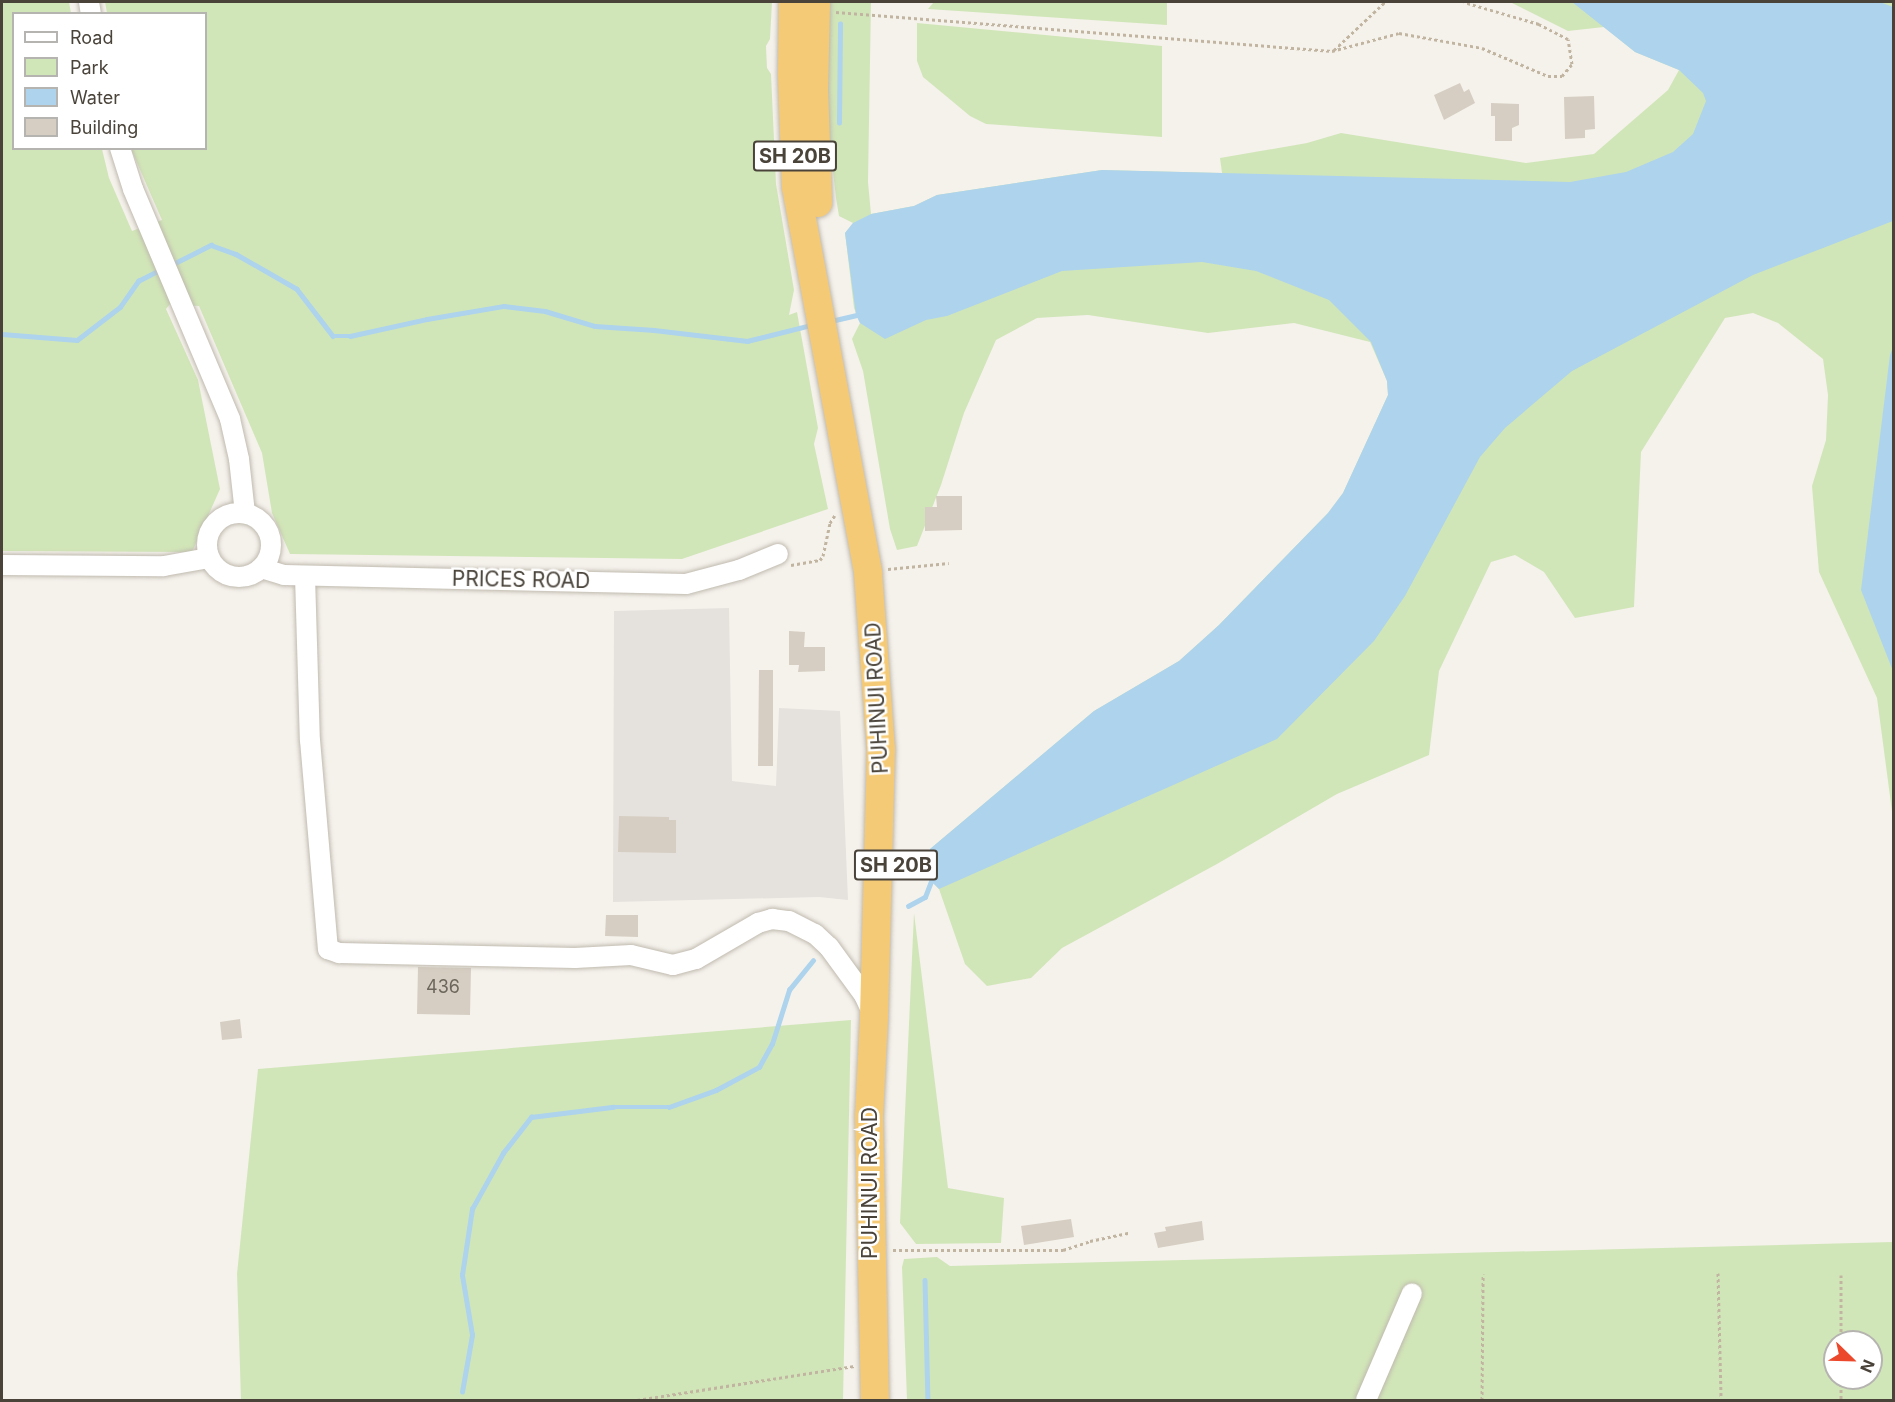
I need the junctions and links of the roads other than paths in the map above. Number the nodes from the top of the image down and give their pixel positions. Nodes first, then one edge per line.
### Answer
1 (808, 4) edge
2 (121, 150) edge
3 (831, 336) junction
4 (245, 513) junction
5 (209, 558) junction
6 (784, 560) road end
7 (2, 565) edge
8 (261, 568) junction
9 (305, 576) junction
10 (874, 1018) junction
11 (1412, 1293) dead end
12 (875, 1401) edge
13 (891, 1401) edge
14 (1366, 1401) edge

1 - 3 highway, PUHINUI ROAD / SH 20B
2 - 4 street
3 - 10 highway, PUHINUI ROAD / SH 20B
3 - 13 highway, PUHINUI ROAD / SH 20B
4 - 5 street
4 - 8 street
5 - 7 street
5 - 8 street, PRICES ROAD
6 - 9 street, PRICES ROAD
8 - 9 street, PRICES ROAD
9 - 10 street
10 - 12 highway, PUHINUI ROAD / SH 20B
11 - 14 street

